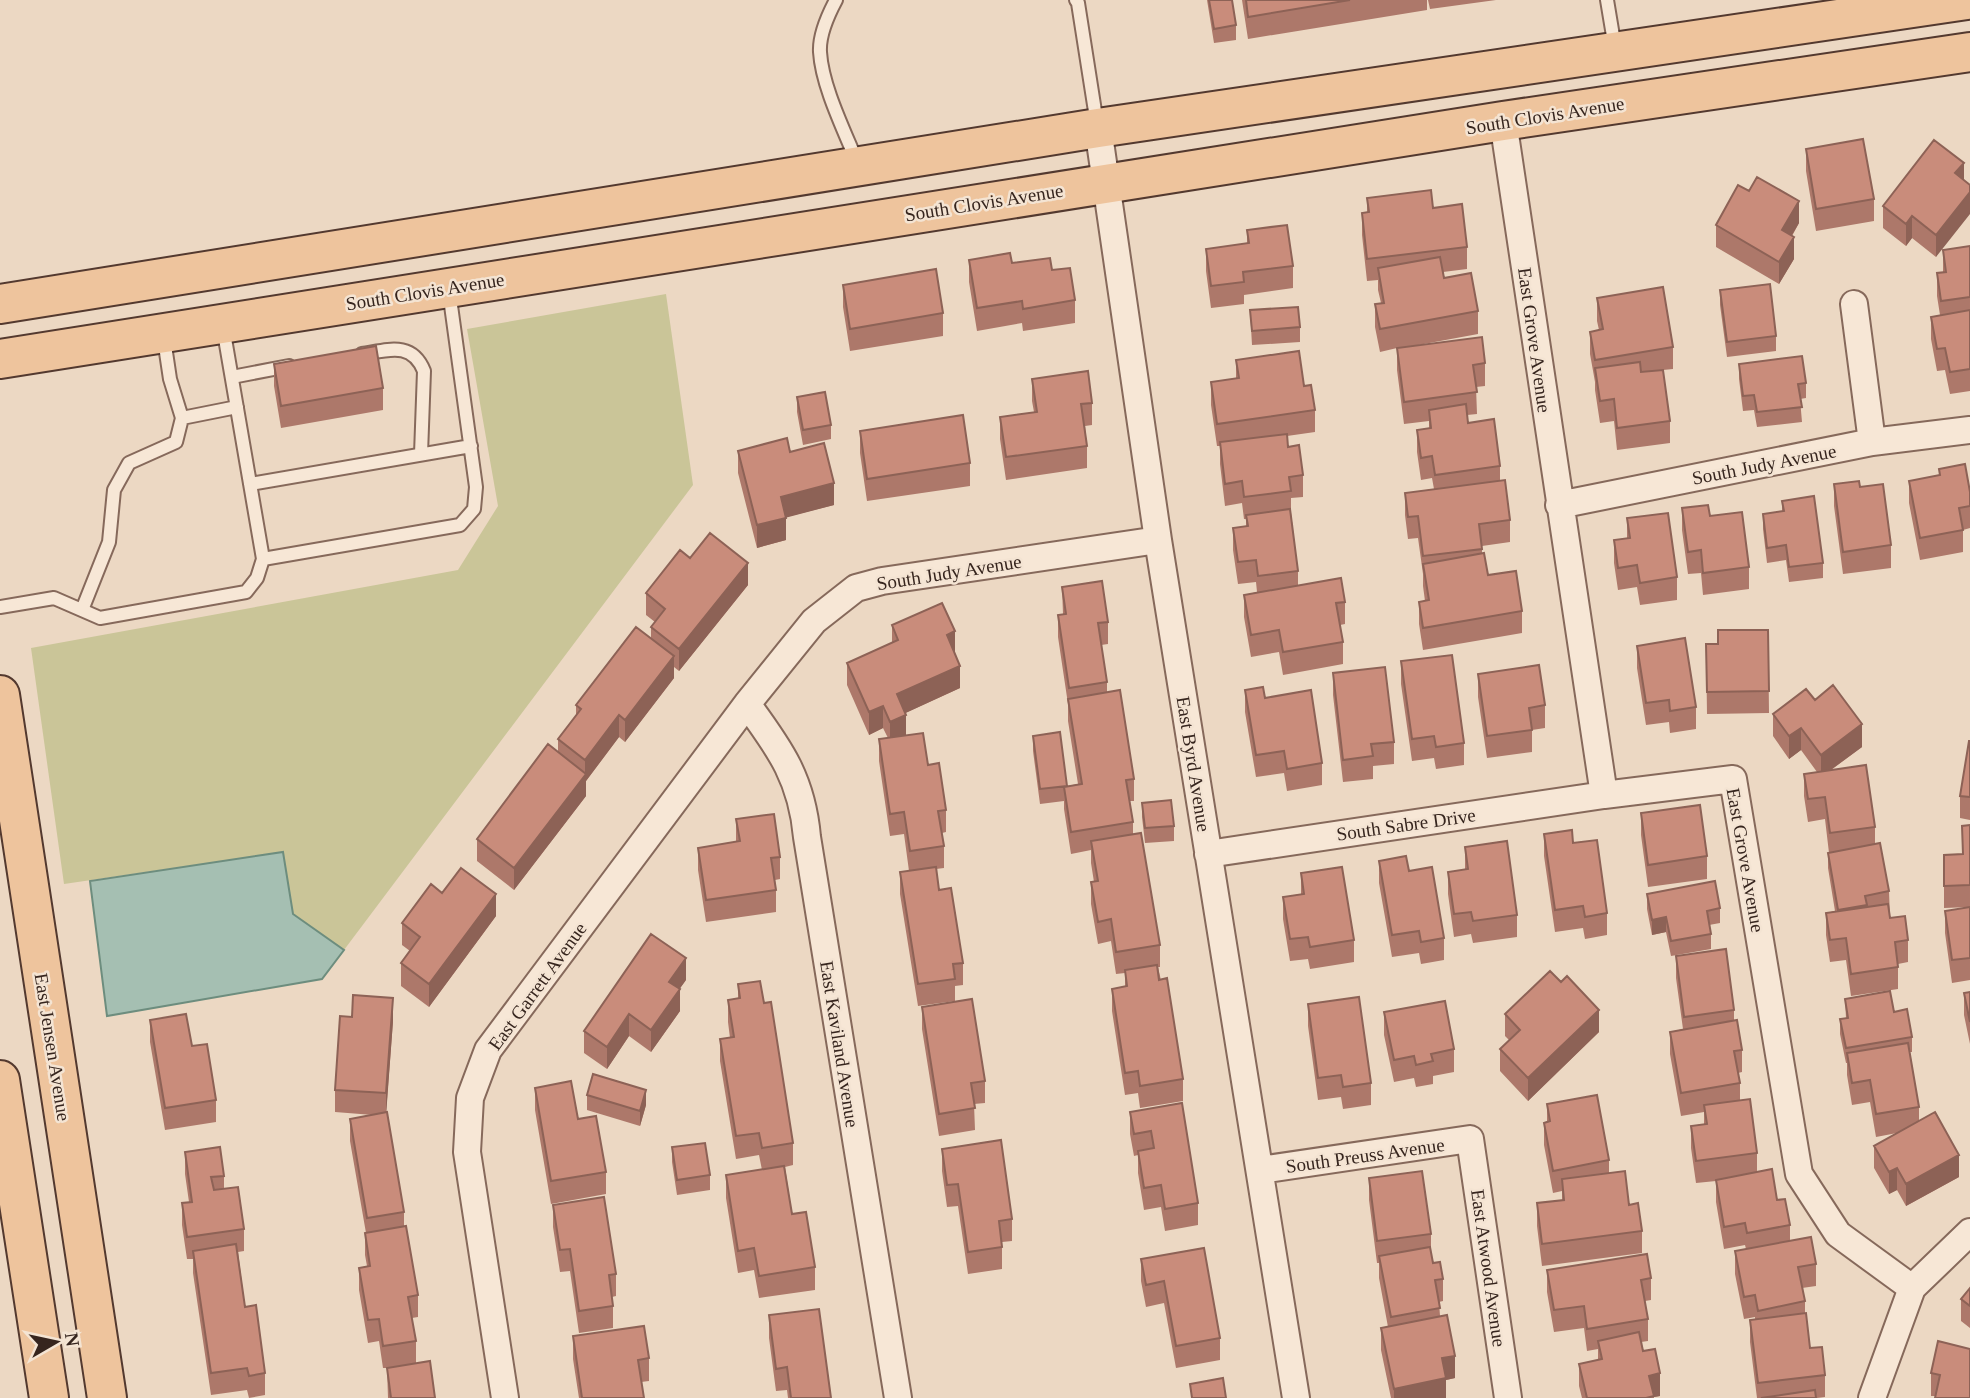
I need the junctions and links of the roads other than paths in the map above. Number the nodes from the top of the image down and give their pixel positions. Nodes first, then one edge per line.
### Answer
1 (836, 0) edge
2 (1607, 0) edge
3 (1967, 0) edge
4 (1078, 1) edge
5 (1728, 35) junction
6 (1615, 51) junction
7 (1970, 52) edge
8 (1503, 121) junction
9 (1098, 128) junction
10 (858, 167) junction
11 (1104, 183) junction
12 (448, 287) junction
13 (0, 304) edge
14 (1854, 304) dead end
15 (223, 323) junction
16 (163, 333) junction
17 (352, 355) edge
18 (0, 359) edge
19 (299, 364) edge
20 (232, 377) junction
21 (237, 407) junction
22 (182, 418) junction
23 (1970, 430) edge
24 (1872, 442) junction
25 (471, 446) junction
26 (421, 454) junction
27 (250, 484) junction
28 (1559, 505) junction
29 (1158, 540) junction
30 (263, 559) junction
31 (0, 607) edge
32 (82, 610) junction
33 (0, 695) edge
34 (747, 704) junction
35 (1604, 795) junction
36 (1209, 853) junction
37 (0, 1080) edge
38 (1470, 1139) joint
39 (1259, 1170) junction
40 (1970, 1232) edge
41 (1912, 1288) junction
42 (49, 1398) edge
43 (107, 1398) edge
44 (505, 1398) edge
45 (898, 1398) edge
46 (1296, 1398) edge
47 (1508, 1398) edge
48 (1872, 1398) edge

1 - 10 lane
2 - 6 lane
3 - 5 main road
4 - 9 lane
5 - 6 main road
5 - 8 main road
6 - 9 main road
7 - 8 main road, South Clovis Avenue
8 - 11 main road, South Clovis Avenue
8 - 28 street, East Grove Avenue
9 - 10 main road
9 - 11 street, East Byrd Avenue
10 - 13 main road
11 - 12 main road, South Clovis Avenue
11 - 29 street, East Byrd Avenue
12 - 15 main road, South Clovis Avenue
12 - 25 lane
14 - 24 street
15 - 16 main road, South Clovis Avenue
15 - 20 lane
16 - 18 main road, South Clovis Avenue
16 - 22 lane
17 - 26 lane
19 - 20 lane
20 - 21 lane
21 - 22 lane
21 - 27 lane
22 - 32 lane
23 - 24 street, South Judy Avenue
24 - 28 street, South Judy Avenue
25 - 26 lane
25 - 30 lane
26 - 27 lane
27 - 30 lane
28 - 35 street, East Grove Avenue
29 - 34 street, South Judy Avenue
29 - 36 street, East Byrd Avenue
30 - 32 lane
31 - 32 lane
33 - 43 main road, East Jensen Avenue
34 - 44 street, East Garrett Avenue
34 - 45 street, East Kaviland Avenue
35 - 36 street, South Sabre Drive
35 - 41 street, East Grove Avenue
36 - 39 street, East Byrd Avenue
37 - 42 main road
38 - 39 street, South Preuss Avenue
38 - 47 street, East Atwood Avenue
39 - 46 street, East Byrd Avenue
40 - 41 street
41 - 48 street

